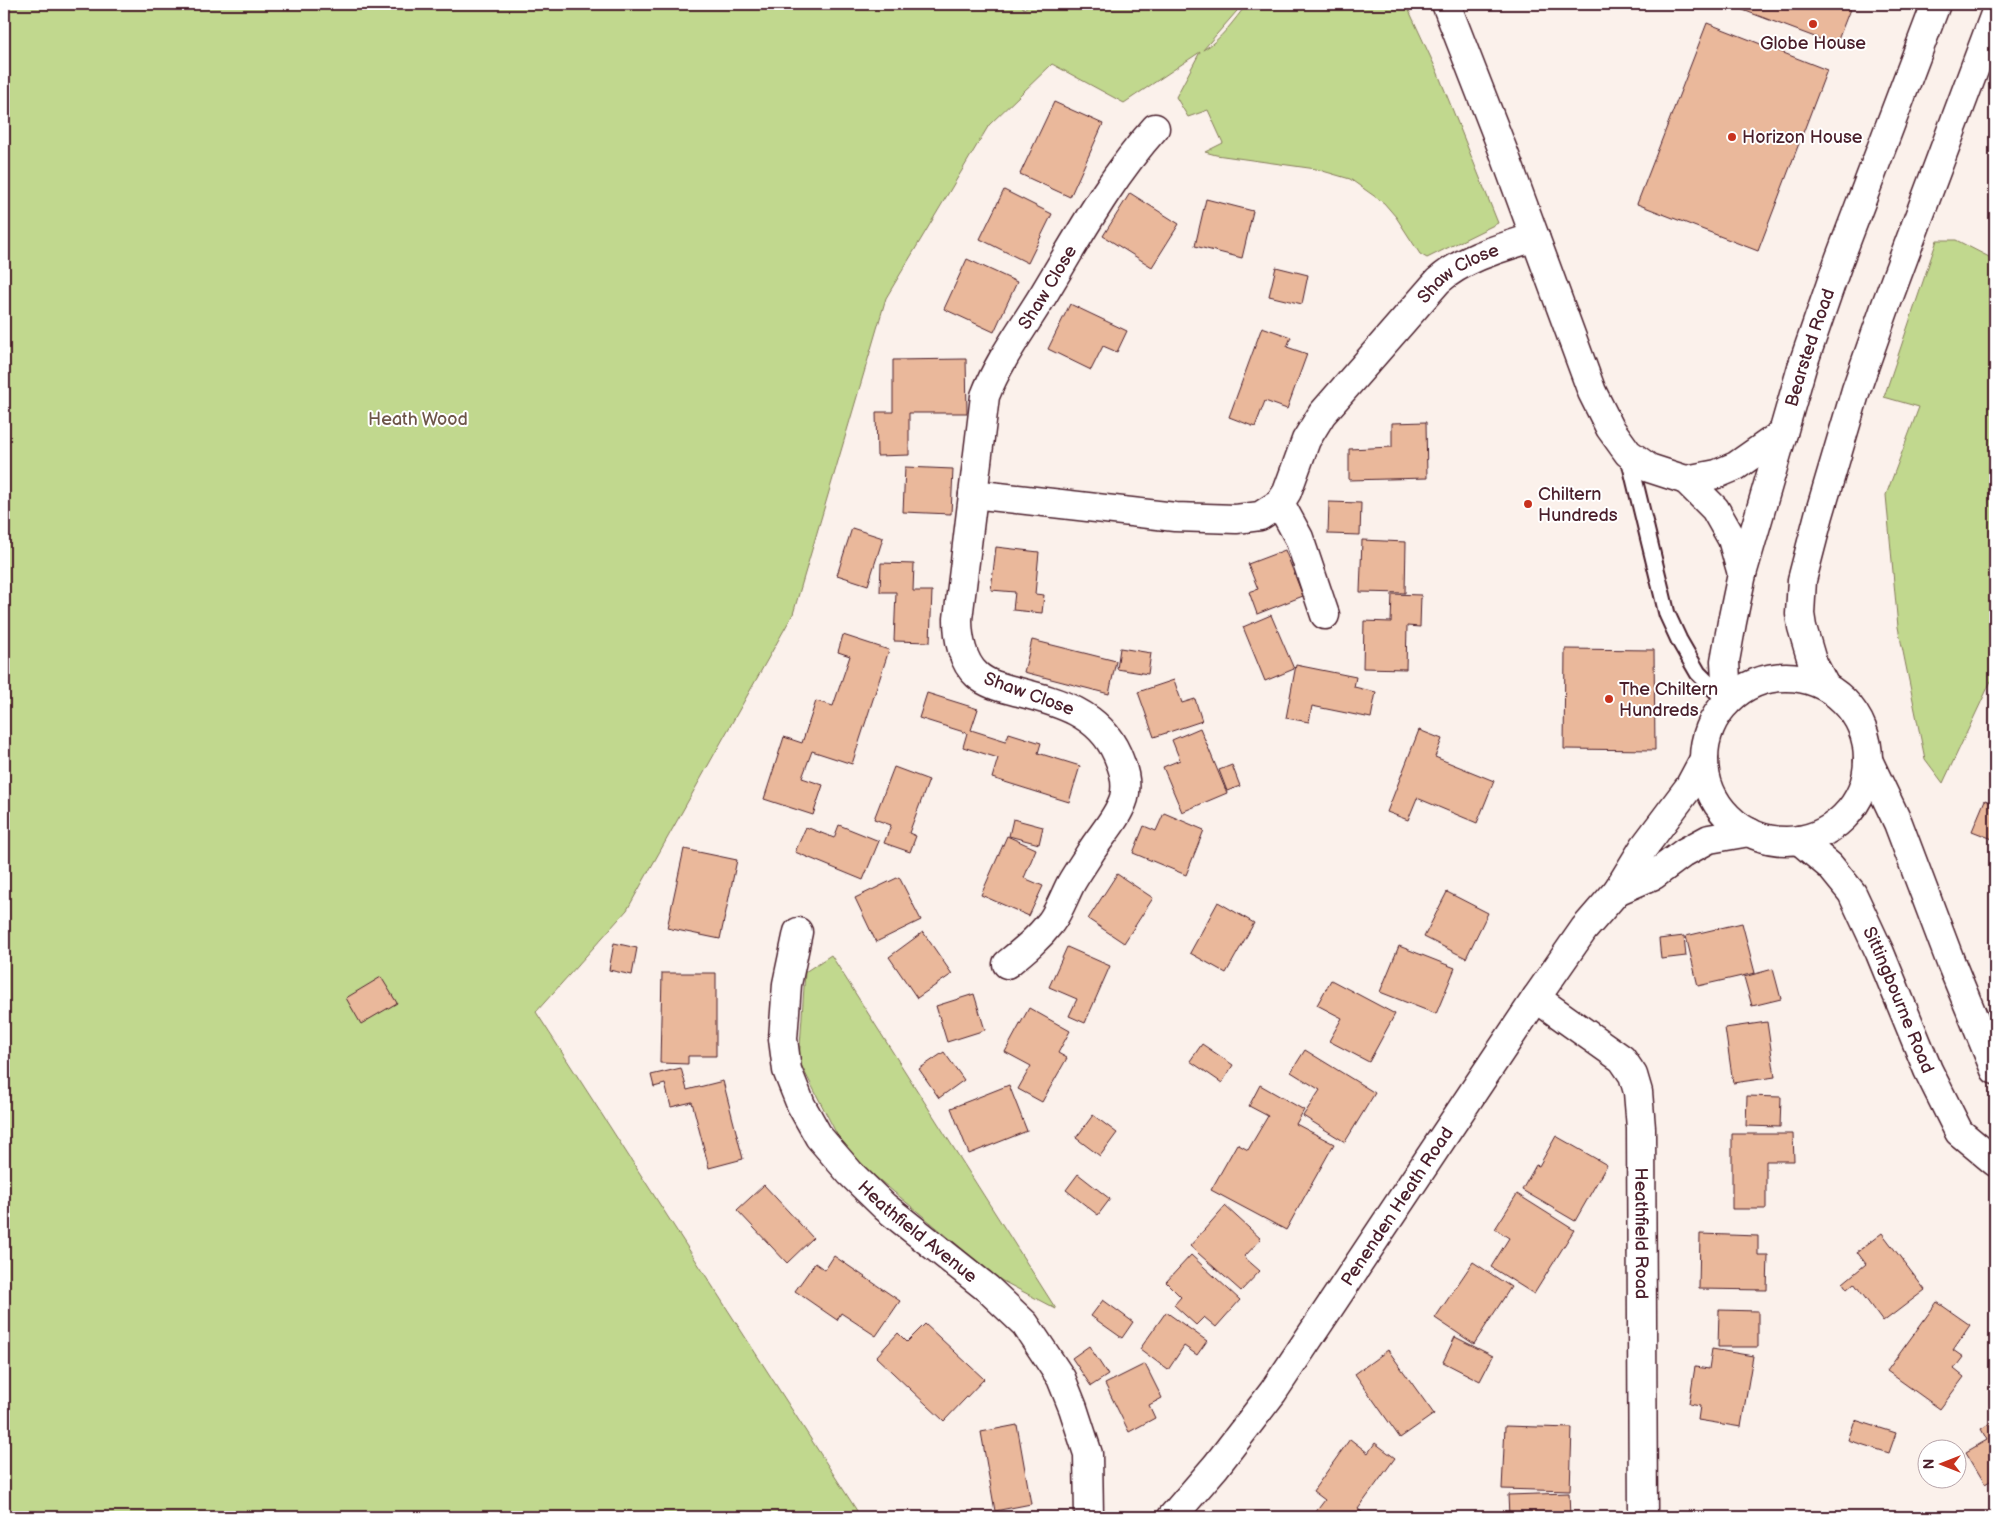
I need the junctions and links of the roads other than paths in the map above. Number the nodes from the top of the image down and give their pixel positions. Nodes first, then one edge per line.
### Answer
1 (1446, 4) edge
2 (1936, 4) edge
3 (1995, 14) edge
4 (1155, 128) dead end
5 (1535, 237) junction
6 (1783, 433) junction
7 (1628, 453) junction
8 (1686, 480) junction
9 (973, 494) junction
10 (1280, 503) junction
11 (1742, 574) junction
12 (1325, 615) dead end
13 (1824, 686) junction
14 (1727, 702) junction
15 (1704, 759) junction
16 (1868, 760) junction
17 (1749, 832) junction
18 (1800, 840) junction
19 (1617, 891) junction
20 (798, 932) dead end
21 (1007, 964) dead end
22 (1536, 998) junction
23 (1995, 1070) edge
24 (1995, 1162) edge
25 (1089, 1517) edge
26 (1172, 1517) edge
27 (1643, 1517) edge

1 - 5 main road
2 - 6 main road, Bearsted Road
3 - 13 main road
4 - 9 main road, Shaw Close
5 - 7 main road
5 - 10 main road, Shaw Close
6 - 8 main road
6 - 11 main road, Bearsted Road
7 - 8 main road
7 - 14 lane
8 - 11 main road
9 - 10 main road
9 - 21 main road, Shaw Close
10 - 12 main road
11 - 14 main road, Bearsted Road
13 - 14 main road
13 - 16 main road
14 - 15 main road
15 - 17 main road
15 - 19 main road, Penenden Heath Road
16 - 18 main road
16 - 23 main road
17 - 18 main road
17 - 19 main road, Penenden Heath Road
18 - 24 main road, Sittingbourne Road
19 - 22 main road, Penenden Heath Road
20 - 25 main road, Heathfield Avenue
22 - 26 main road, Penenden Heath Road
22 - 27 main road, Heathfield Road

